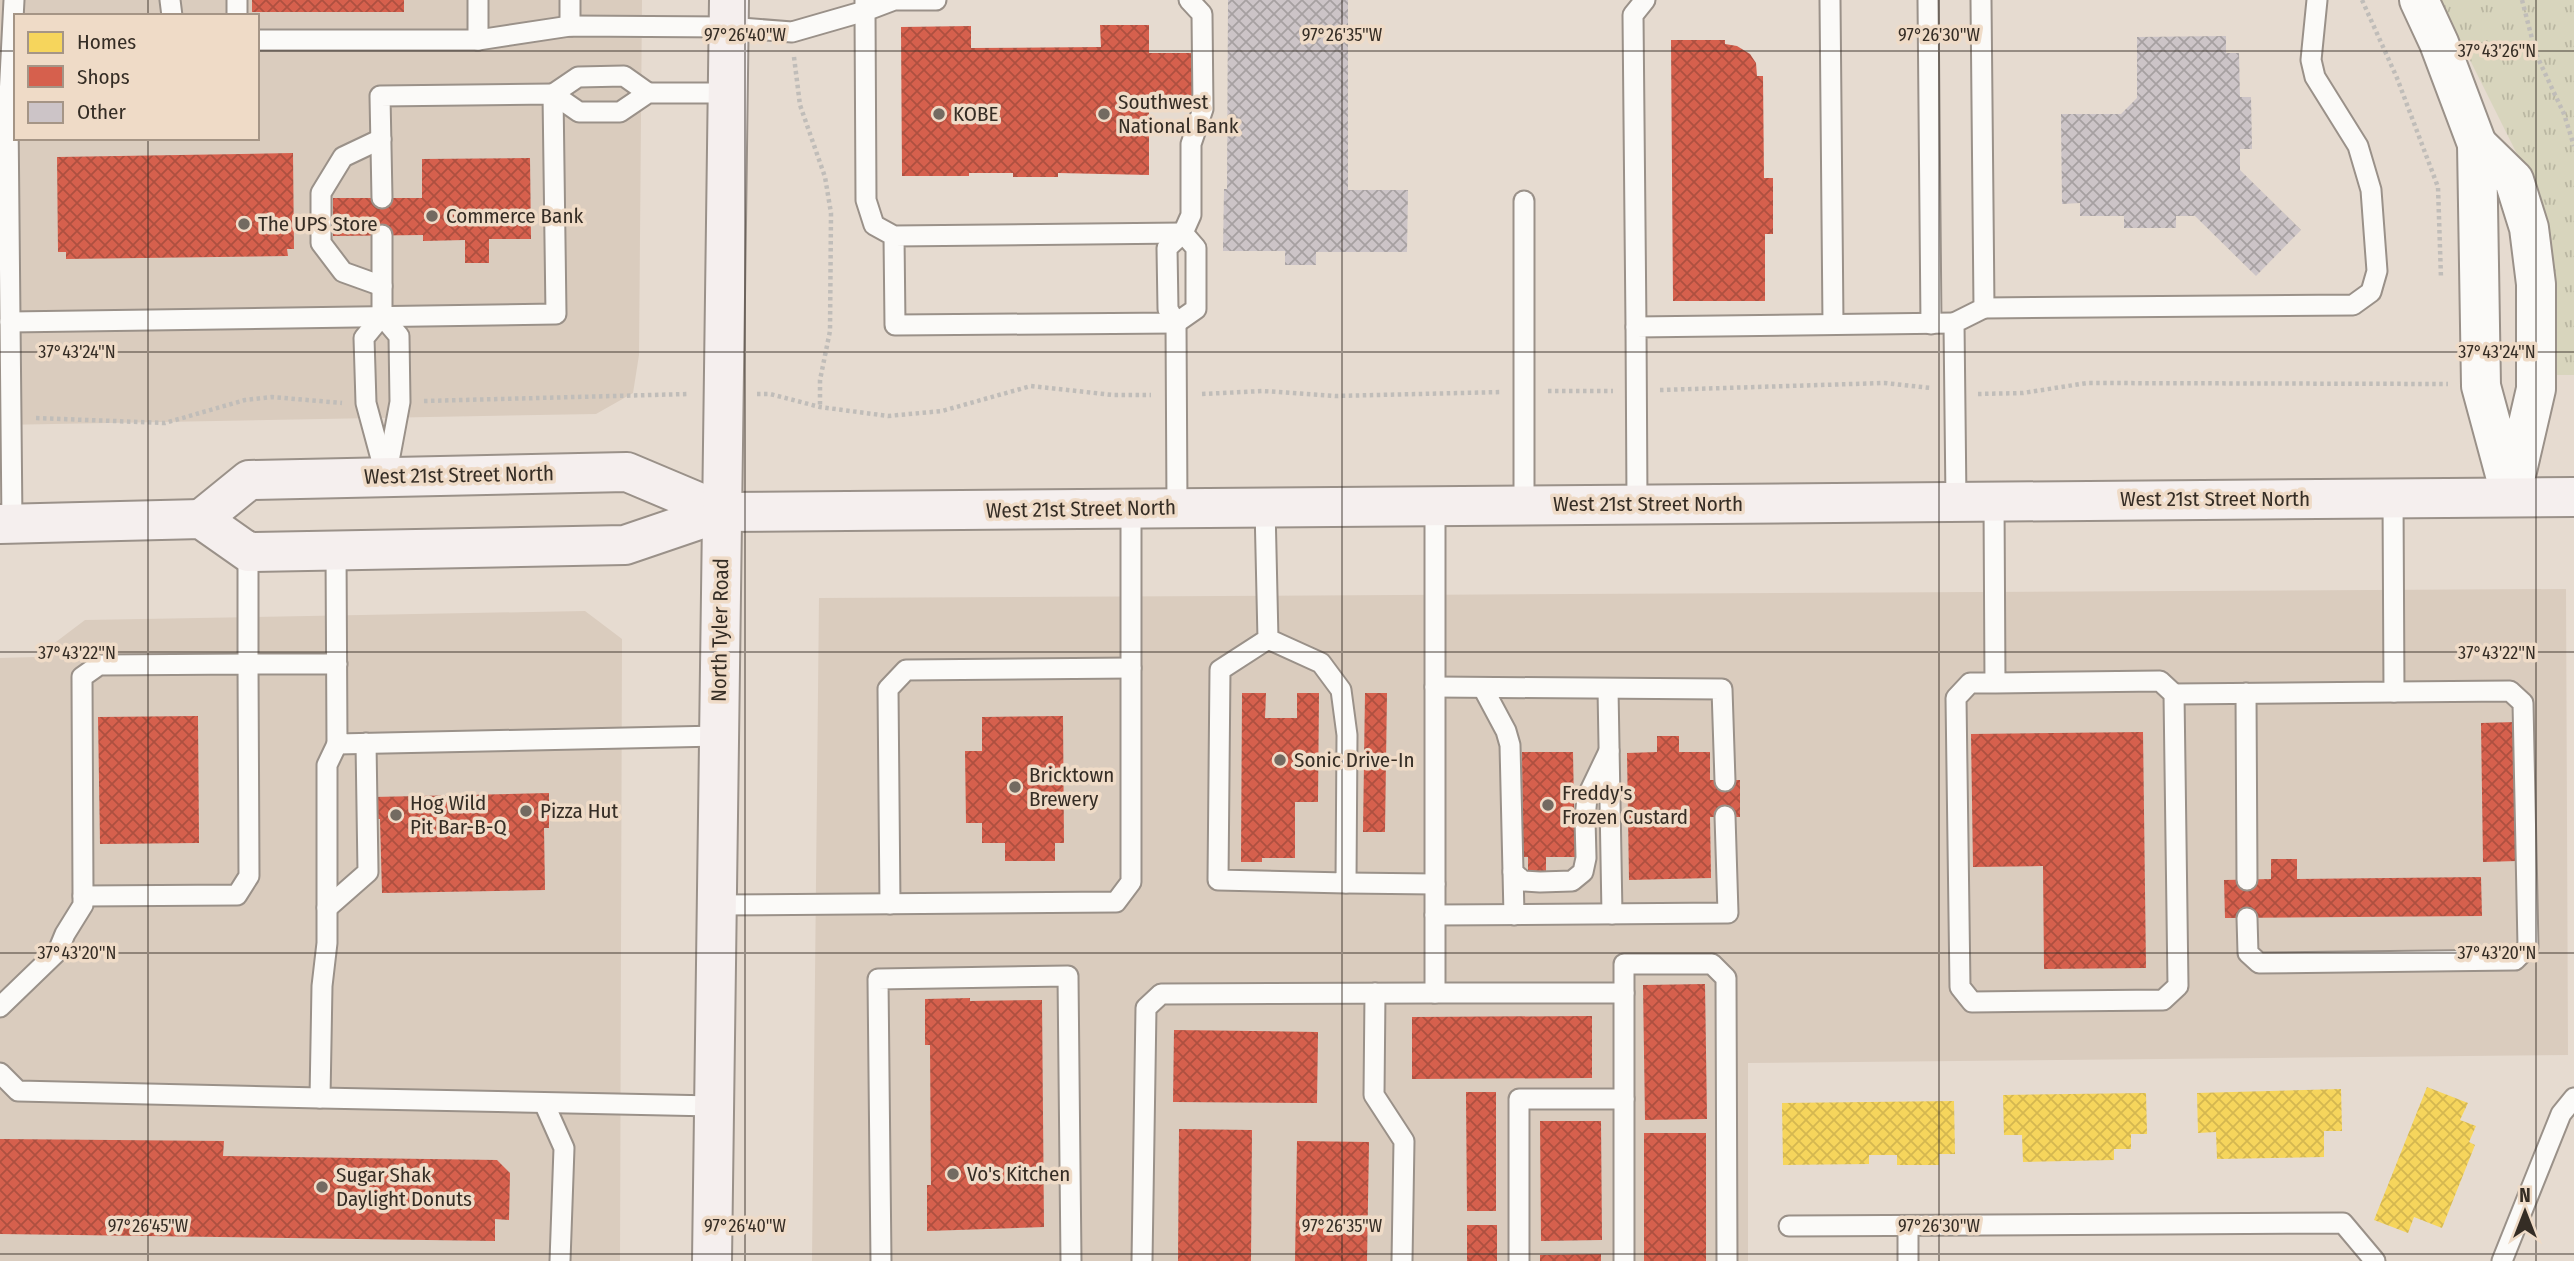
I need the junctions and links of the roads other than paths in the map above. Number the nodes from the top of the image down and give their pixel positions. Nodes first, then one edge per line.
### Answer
1 (14, 0) edge
2 (478, 0) edge
3 (570, 0) edge
4 (936, 0) edge
5 (1189, 0) edge
6 (1645, 0) edge
7 (1830, 0) edge
8 (1928, 0) edge
9 (1981, 0) edge
10 (2317, 0) edge
11 (2419, 0) edge
12 (865, 5) edge
13 (729, 13) edge
14 (570, 26) junction
15 (259, 40) edge
16 (478, 40) junction
17 (649, 93) junction
18 (728, 93) junction
19 (554, 94) junction
20 (12, 116) edge
21 (381, 139) junction
22 (2477, 144) junction
23 (382, 198) dead end
24 (1524, 201) dead end
25 (1183, 233) junction
26 (382, 235) dead end
27 (894, 236) junction
28 (382, 286) junction
29 (1984, 308) junction
30 (382, 316) junction
31 (10, 322) junction
32 (1176, 323) junction
33 (1954, 323) junction
34 (1833, 324) junction
35 (1931, 324) junction
36 (1636, 327) junction
37 (5, 358) edge
38 (386, 477) junction
39 (2511, 497) junction
40 (2574, 497) edge
41 (2393, 498) junction
42 (1956, 501) junction
43 (1994, 501) junction
44 (1637, 503) junction
45 (1435, 505) junction
46 (1524, 505) junction
47 (1265, 507) junction
48 (1131, 508) junction
49 (1178, 508) junction
50 (722, 512) junction
51 (201, 519) junction
52 (6, 524) edge
53 (337, 550) junction
54 (247, 552) junction
55 (1268, 639) junction
56 (247, 664) junction
57 (337, 664) junction
58 (1131, 668) junction
59 (1995, 683) junction
60 (1435, 687) junction
61 (1483, 688) junction
62 (1608, 688) junction
63 (2394, 692) junction
64 (2246, 693) junction
65 (2174, 694) junction
66 (719, 736) junction
67 (366, 743) junction
68 (337, 744) junction
69 (1609, 751) junction
70 (1725, 781) dead end
71 (1725, 816) dead end
72 (1513, 873) junction
73 (2247, 880) dead end
74 (1346, 883) junction
75 (1435, 884) junction
76 (83, 896) junction
77 (890, 904) junction
78 (717, 905) junction
79 (327, 908) junction
80 (1612, 914) junction
81 (1435, 915) junction
82 (1514, 915) junction
83 (2247, 918) dead end
84 (1375, 993) junction
85 (1435, 993) junction
86 (1624, 993) junction
87 (0, 1007) edge
88 (0, 1073) edge
89 (320, 1098) junction
90 (2574, 1098) edge
91 (1624, 1099) junction
92 (544, 1103) junction
93 (714, 1106) junction
94 (1789, 1226) dead end
95 (1908, 1226) junction
96 (560, 1261) edge
97 (712, 1261) edge
98 (881, 1261) edge
99 (1071, 1261) edge
100 (1142, 1261) edge
101 (1402, 1261) edge
102 (1519, 1261) edge
103 (1624, 1261) edge
104 (1727, 1261) edge
105 (1908, 1261) edge
106 (2375, 1261) edge
107 (2502, 1261) edge

1 - 20 lane
2 - 16 lane
3 - 14 lane
4 - 12 lane
5 - 25 lane
6 - 36 lane
7 - 34 lane
8 - 35 lane
9 - 29 lane
10 - 29 lane
11 - 22 street
12 - 13 lane
12 - 27 lane
13 - 14 lane
13 - 18 main road, North Tyler Road
14 - 16 lane
15 - 16 lane
17 - 18 lane
17 - 19 lane
17 - 19 lane
18 - 50 main road, North Tyler Road
19 - 21 lane
19 - 30 lane
20 - 31 lane
21 - 23 lane
21 - 28 lane
22 - 39 street
22 - 39 street
24 - 46 lane
25 - 27 lane
25 - 32 lane
25 - 32 lane
26 - 28 lane
27 - 32 lane
28 - 30 lane
29 - 33 lane
30 - 31 lane
30 - 38 lane
30 - 38 lane
31 - 37 lane
32 - 49 lane
33 - 35 lane
33 - 42 lane
34 - 35 lane
34 - 36 lane
36 - 44 lane
37 - 52 lane
38 - 50 main road, West 21st Street North
38 - 51 main road, West 21st Street North
39 - 40 main road, West 21st Street North
39 - 41 main road, West 21st Street North
41 - 43 main road, West 21st Street North
41 - 63 lane
42 - 43 main road, West 21st Street North
42 - 44 main road, West 21st Street North
43 - 59 lane
44 - 46 main road, West 21st Street North
45 - 46 main road, West 21st Street North
45 - 47 main road, West 21st Street North
45 - 60 lane
47 - 49 main road, West 21st Street North
47 - 55 lane
48 - 49 main road, West 21st Street North
48 - 50 main road, West 21st Street North
48 - 58 lane
50 - 53 main road, West 21st Street North
50 - 66 main road, North Tyler Road
51 - 52 main road
51 - 54 main road
53 - 54 main road, West 21st Street North
53 - 57 lane
54 - 56 lane
55 - 74 lane
55 - 74 lane
56 - 57 lane
56 - 76 lane
56 - 76 lane
57 - 68 lane
58 - 77 lane
58 - 77 lane
59 - 65 lane
59 - 65 lane
60 - 61 lane
60 - 75 lane
61 - 62 lane
61 - 72 lane
62 - 69 lane
62 - 70 lane
63 - 64 lane
63 - 83 lane
64 - 65 lane
64 - 73 lane
66 - 67 lane
66 - 78 main road, North Tyler Road
67 - 68 lane
67 - 79 lane
68 - 79 lane
69 - 72 lane
69 - 80 lane
71 - 80 lane
72 - 82 lane
74 - 75 lane
75 - 81 lane
76 - 87 lane
77 - 78 lane
78 - 93 main road, North Tyler Road
79 - 89 lane
80 - 82 lane
81 - 82 lane
81 - 85 lane
84 - 85 lane
84 - 100 lane
84 - 101 lane
85 - 86 lane
86 - 91 lane
86 - 104 lane
88 - 89 lane
89 - 92 lane
90 - 107 lane
91 - 102 lane
91 - 103 lane
92 - 93 lane
92 - 96 lane
93 - 97 main road, North Tyler Road
94 - 95 lane
95 - 105 lane
95 - 106 lane
98 - 99 lane

